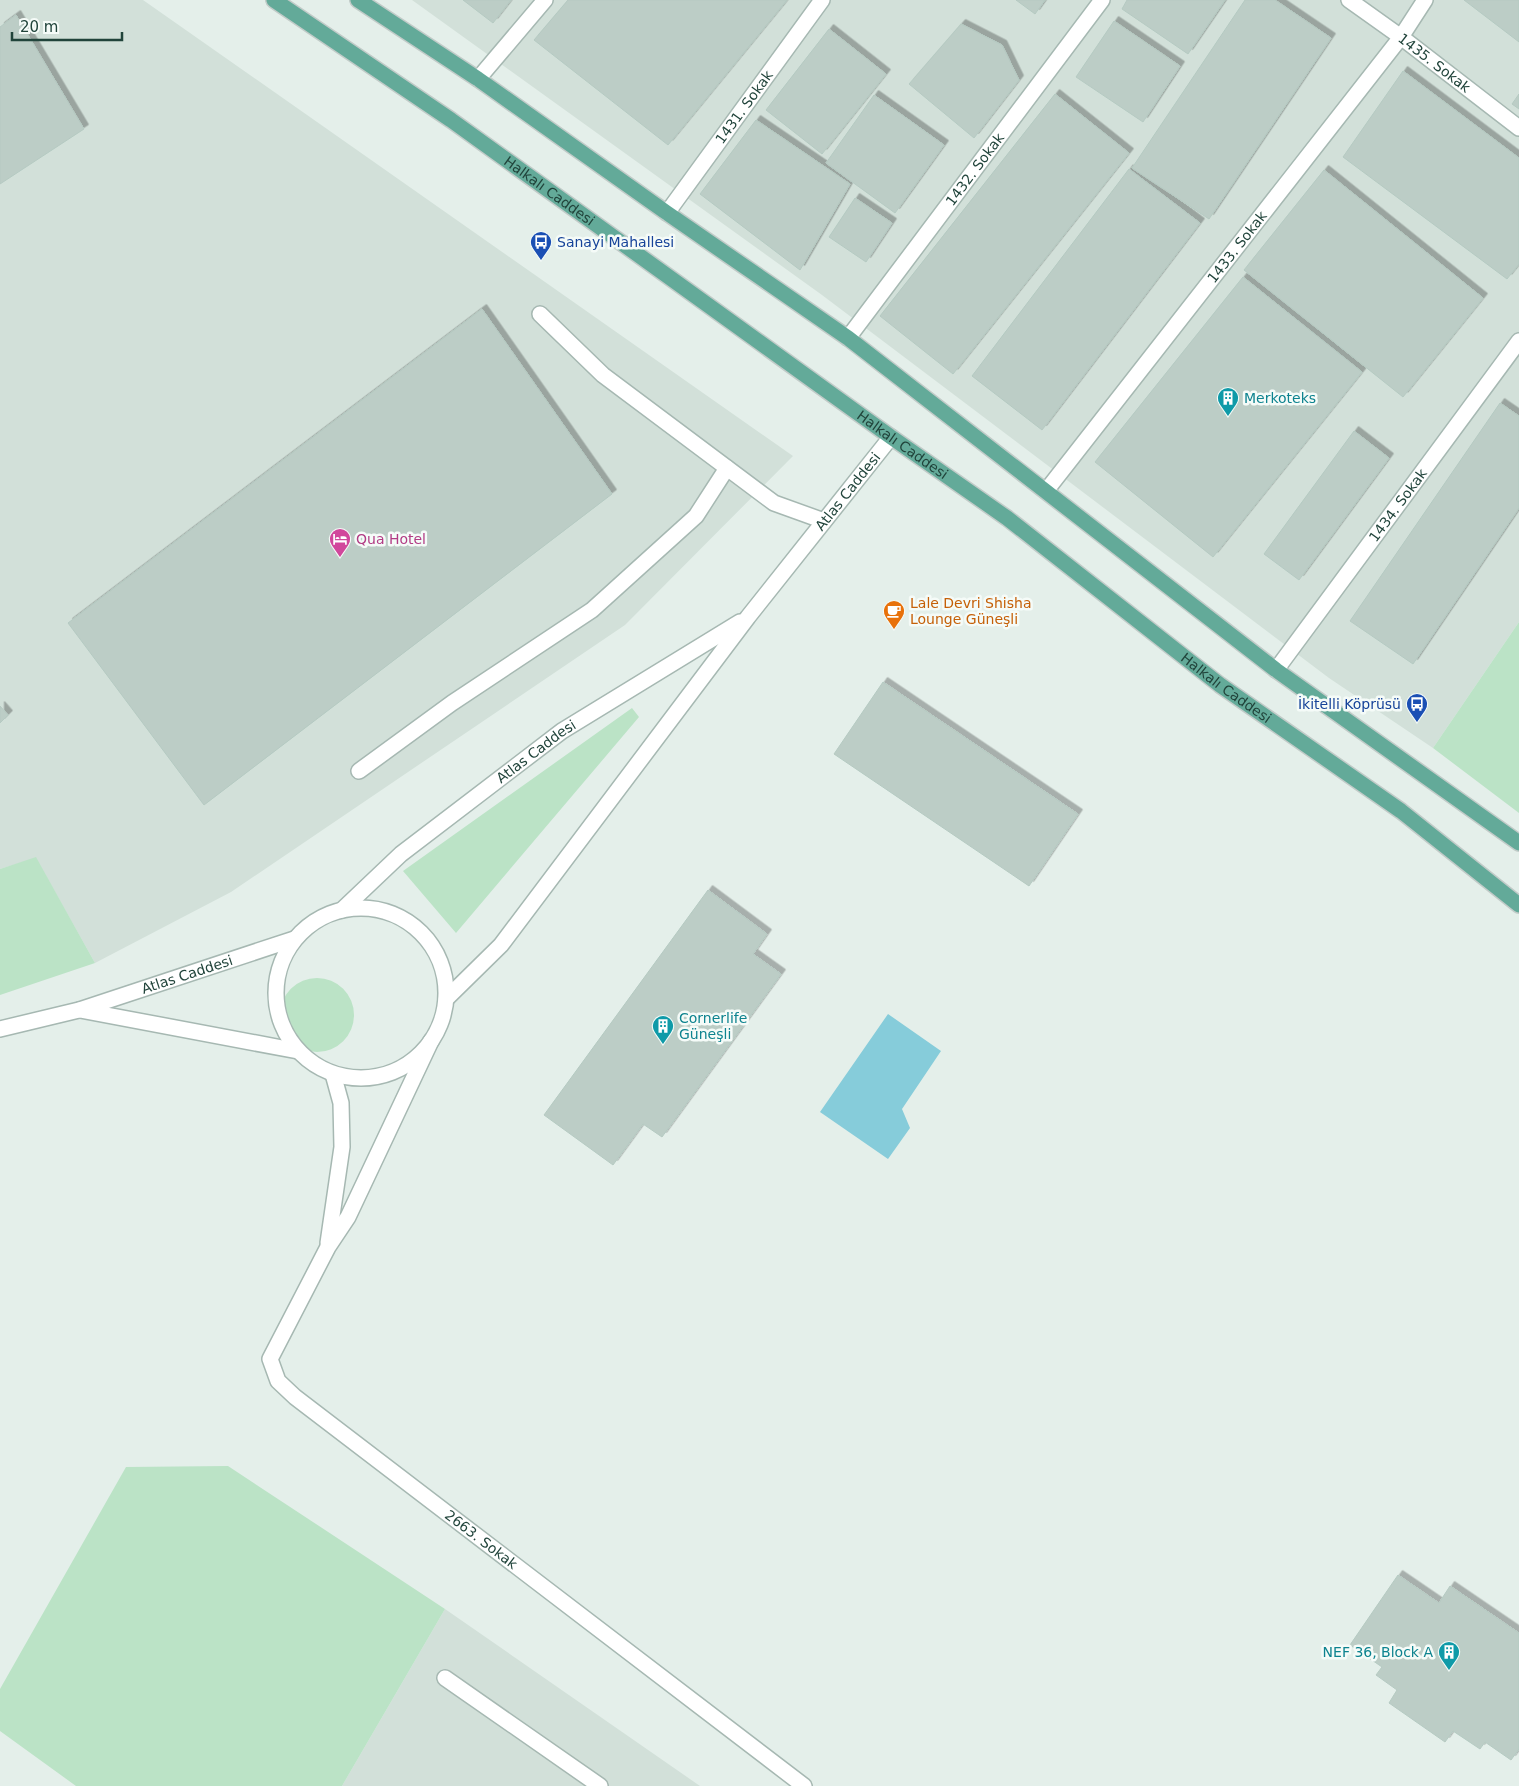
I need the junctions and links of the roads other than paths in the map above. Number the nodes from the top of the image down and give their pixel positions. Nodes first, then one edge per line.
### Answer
1 (274, 0) edge
2 (358, 0) edge
3 (545, 0) edge
4 (822, 0) edge
5 (1102, 0) edge
6 (1349, 0) edge
7 (1426, 0) edge
8 (1401, 37) junction
9 (478, 80) junction
10 (1519, 128) edge
11 (667, 213) junction
12 (540, 314) dead end
13 (848, 338) junction
14 (1519, 341) edge
15 (891, 437) junction
16 (727, 468) junction
17 (1046, 491) junction
18 (824, 521) junction
19 (748, 618) junction
20 (1276, 670) junction
21 (359, 771) dead end
22 (1519, 843) edge
23 (1519, 905) edge
24 (342, 910) junction
25 (294, 939) junction
26 (446, 999) junction
27 (79, 1010) junction
28 (0, 1029) edge
29 (431, 1041) junction
30 (298, 1051) junction
31 (334, 1074) junction
32 (328, 1247) junction
33 (445, 1678) dead end
34 (600, 1786) edge
35 (804, 1786) edge

1 - 15 main road, Halkalı Caddesi
2 - 9 main road
3 - 9 street
4 - 11 street, 1431. Sokak
5 - 13 street, 1432. Sokak
6 - 8 street, 1435. Sokak
7 - 8 street, 1433. Sokak
8 - 10 street, 1435. Sokak
8 - 17 street, 1433. Sokak
9 - 11 main road
11 - 13 main road
12 - 16 street
13 - 17 main road
14 - 20 street, 1434. Sokak
15 - 18 street, Atlas Caddesi
15 - 23 main road, Halkalı Caddesi
16 - 18 street
16 - 21 street
17 - 20 main road
18 - 19 street, Atlas Caddesi
19 - 24 street, Atlas Caddesi
19 - 26 street, Atlas Caddesi
20 - 22 main road
24 - 25 street
24 - 26 street
25 - 27 street, Atlas Caddesi
25 - 30 street
26 - 29 street
27 - 28 street, Atlas Caddesi
27 - 30 street, Atlas Caddesi
29 - 31 street
29 - 32 street
30 - 31 street
31 - 32 street
32 - 35 street, 2663. Sokak
33 - 34 street

